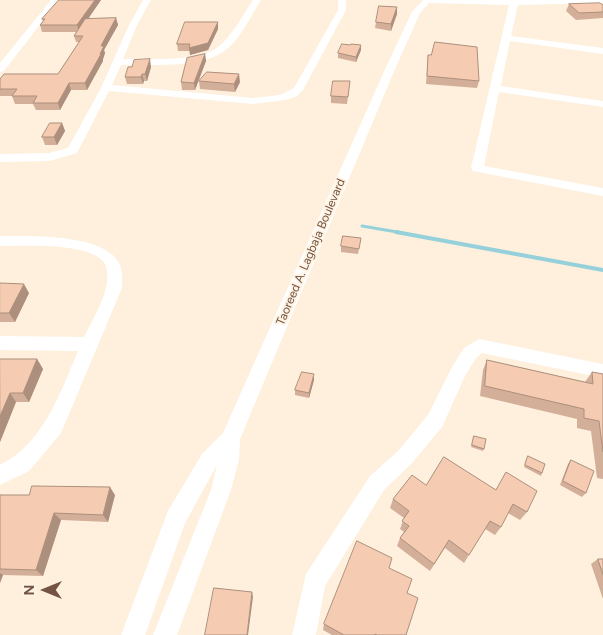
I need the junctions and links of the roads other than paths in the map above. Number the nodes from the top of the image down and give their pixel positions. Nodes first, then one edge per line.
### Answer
1 (55, 0) edge
2 (147, 0) edge
3 (257, 0) edge
4 (342, 0) edge
5 (427, 0) edge
6 (603, 1) edge
7 (514, 3) junction
8 (506, 38) junction
9 (603, 51) edge
10 (116, 62) junction
11 (392, 65) junction
12 (0, 69) edge
13 (106, 88) junction
14 (495, 88) junction
15 (375, 102) dead end
16 (603, 104) edge
17 (0, 158) edge
18 (603, 192) edge
19 (0, 241) edge
20 (0, 343) edge
21 (89, 344) junction
22 (603, 371) edge
23 (230, 439) junction
24 (0, 475) edge
25 (133, 635) edge
26 (165, 635) edge
27 (304, 635) edge

1 - 12 street
2 - 10 street
3 - 10 street
4 - 13 street
5 - 7 street
5 - 11 street, Taoreed A. Lagbaja Boulevard
6 - 7 street
7 - 8 street
8 - 9 street
8 - 14 street
10 - 13 street
11 - 15 street, Taoreed A. Lagbaja Boulevard
11 - 23 street, Taoreed A. Lagbaja Boulevard
13 - 17 street
14 - 16 street
14 - 18 street
19 - 21 street
20 - 21 street
21 - 24 street
22 - 27 street
23 - 25 street, Taoreed A. Lagbaja Boulevard
23 - 26 street, Taoreed A. Lagbaja Boulevard

